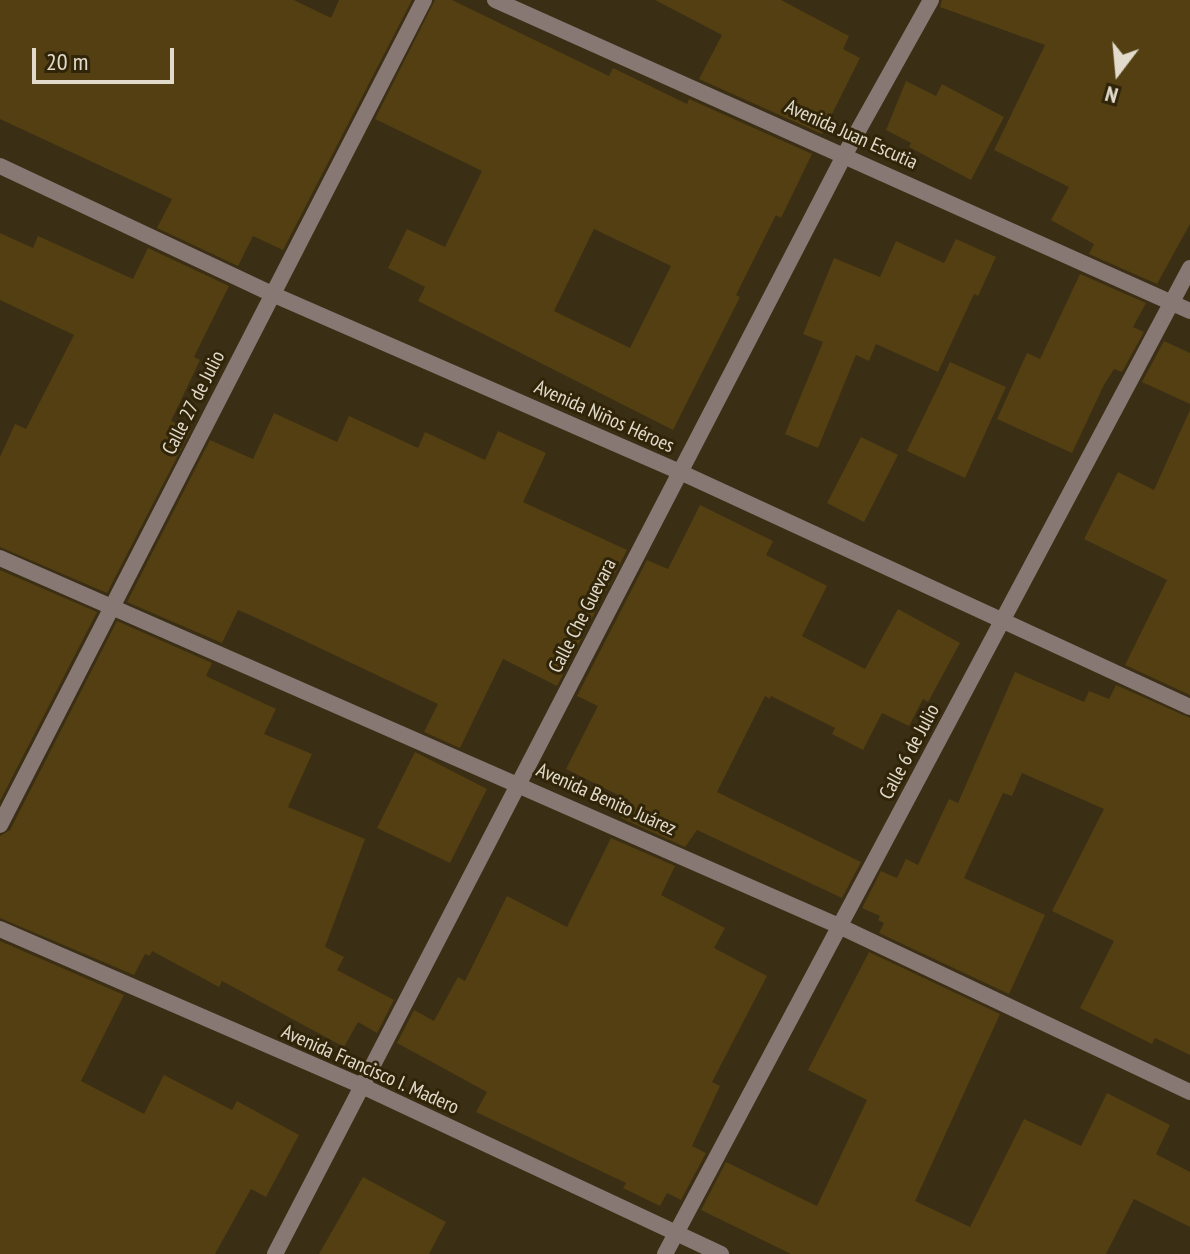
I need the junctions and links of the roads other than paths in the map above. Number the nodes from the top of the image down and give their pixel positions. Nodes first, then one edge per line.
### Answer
1 (424, 0) edge
2 (495, 0) edge
3 (931, 0) edge
4 (845, 154) junction
5 (0, 166) edge
6 (1190, 268) edge
7 (272, 294) junction
8 (1172, 302) junction
9 (1190, 311) edge
10 (680, 472) junction
11 (0, 558) edge
12 (112, 607) junction
13 (1002, 621) junction
14 (1190, 707) edge
15 (519, 783) junction
16 (0, 825) edge
17 (839, 926) junction
18 (0, 929) edge
19 (362, 1086) junction
20 (1190, 1092) edge
21 (676, 1233) junction
22 (275, 1254) edge
23 (665, 1254) edge
24 (721, 1254) edge

1 - 7 street, Calle 27 de Julio
2 - 4 street, Avenida Juan Escutia
3 - 4 street, Calle Che Guevara
4 - 8 street, Avenida Juan Escutia
4 - 10 street, Calle Che Guevara
5 - 7 street, Avenida Niños Héroes
6 - 8 street, Calle 6 de Julio
7 - 10 street, Avenida Niños Héroes
7 - 12 street, Calle 27 de Julio
8 - 9 street, Avenida Juan Escutia
8 - 13 street, Calle 6 de Julio
10 - 13 street, Avenida Niños Héroes
10 - 15 street, Calle Che Guevara
11 - 12 street, Avenida Benito Juárez
12 - 15 street, Avenida Benito Juárez
12 - 16 street, Calle 27 de Julio
13 - 14 street, Avenida Niños Héroes
13 - 17 street, Calle 6 de Julio
15 - 17 street, Avenida Benito Juárez
15 - 19 street, Calle Che Guevara
17 - 20 street, Avenida Benito Juárez
17 - 21 street, Calle 6 de Julio
18 - 19 street, Avenida Francisco I. Madero
19 - 21 street, Avenida Francisco I. Madero
19 - 22 street, Calle Che Guevara
21 - 23 street, Calle 6 de Julio
21 - 24 street, Avenida Francisco I. Madero

